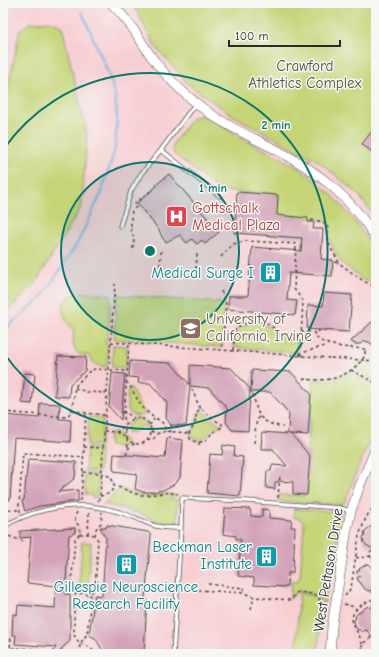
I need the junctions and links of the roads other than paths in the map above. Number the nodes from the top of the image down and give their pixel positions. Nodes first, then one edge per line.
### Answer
1 (111, 3) edge
2 (196, 103) junction
3 (161, 150) junction
4 (220, 196) dead end
5 (120, 226) dead end
6 (376, 239) edge
7 (376, 448) edge
8 (351, 511) junction
9 (3, 527) edge
10 (181, 528) junction
11 (173, 654) edge
12 (330, 654) edge

1 - 2 street
2 - 3 lane
2 - 6 street
3 - 4 lane
3 - 5 lane
7 - 8 street, West Peltason Drive
8 - 10 lane
8 - 12 street, West Peltason Drive
9 - 10 lane
10 - 11 lane

